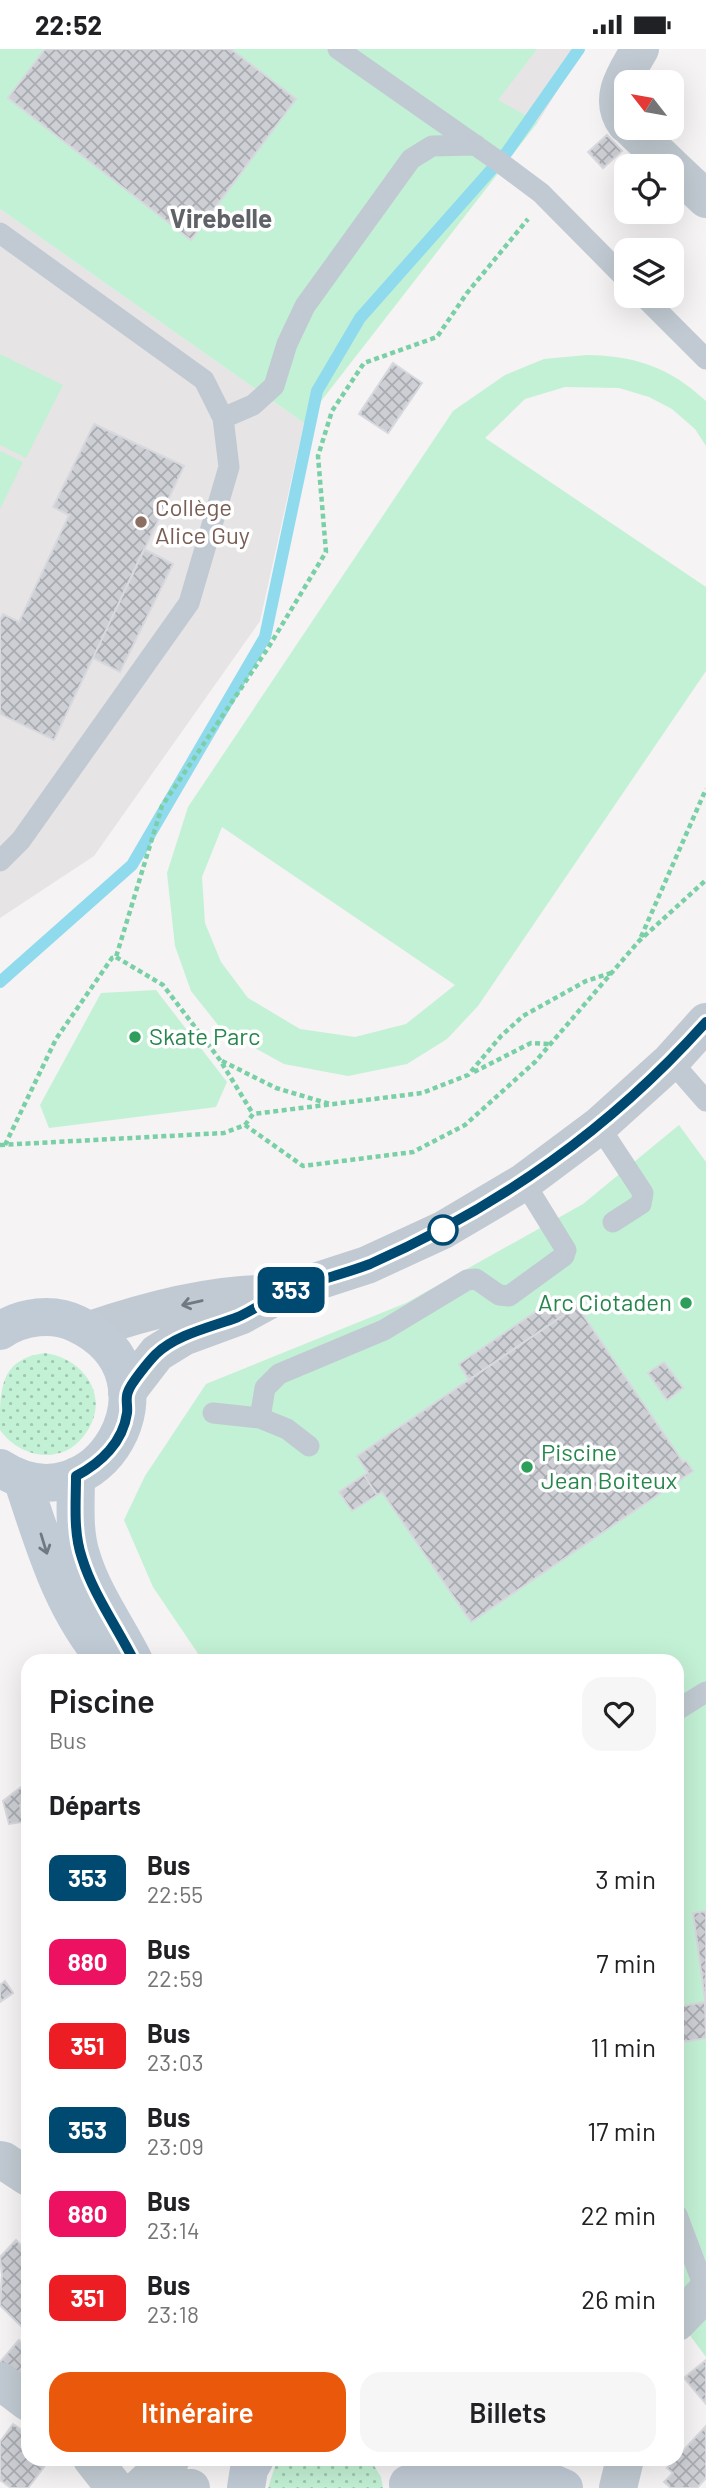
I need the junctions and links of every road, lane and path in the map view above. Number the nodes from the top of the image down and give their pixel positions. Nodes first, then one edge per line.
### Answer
1 (338, 49) edge
2 (640, 49) edge
3 (628, 70) edge
4 (644, 140) edge
5 (476, 145) junction
6 (658, 154) edge
7 (684, 178) edge
8 (541, 194) junction
9 (706, 199) edge
10 (0, 233) edge
11 (614, 267) edge
12 (655, 308) edge
13 (706, 359) edge
14 (223, 418) junction
15 (706, 789) edge
16 (0, 861) edge
17 (706, 880) edge
18 (639, 941) junction
19 (116, 957) junction
20 (611, 972) junction
21 (706, 1022) edge
22 (550, 1044) junction
23 (220, 1060) junction
24 (671, 1061) junction
25 (468, 1075) junction
26 (706, 1101) edge
27 (334, 1105) junction
28 (253, 1114) junction
29 (245, 1125) junction
30 (599, 1126) junction
31 (3, 1145) edge
32 (524, 1182) junction
33 (614, 1222) dead end
34 (284, 1293) junction
35 (90, 1330) junction
36 (0, 1331) edge
37 (127, 1392) junction
38 (213, 1413) dead end
39 (260, 1417) junction
40 (309, 1446) dead end
41 (11, 1474) edge
42 (76, 1476) junction
43 (101, 1654) edge
44 (130, 1654) edge
45 (706, 1692) edge
46 (684, 1706) edge
47 (0, 2160) edge
48 (21, 2172) edge
49 (684, 2234) edge
50 (706, 2292) edge
51 (684, 2315) edge
52 (0, 2381) edge
53 (21, 2397) edge
54 (98, 2466) edge
55 (164, 2466) edge
56 (251, 2466) edge
57 (623, 2466) edge
58 (405, 2477) edge
59 (115, 2488) edge
60 (140, 2488) edge
61 (157, 2488) edge
62 (191, 2488) edge
63 (246, 2488) edge
64 (564, 2488) edge
65 (618, 2488) edge

1 - 5 lane
2 - 3 street
4 - 6 street
5 - 8 lane
5 - 14 lane
7 - 9 street
8 - 11 lane
8 - 19 path
10 - 14 lane
12 - 13 lane
14 - 16 lane
15 - 18 path
17 - 18 path
18 - 20 path
19 - 23 path
19 - 31 path
20 - 22 path
20 - 25 path
21 - 24 street
22 - 25 path
22 - 29 path
23 - 27 path
23 - 28 path
24 - 26 lane
24 - 30 street
25 - 27 path
27 - 28 path
28 - 29 path
29 - 31 path
30 - 32 street
30 - 33 lane
32 - 34 street
32 - 39 lane
34 -> 35 street
34 - 37 street
35 - 36 street
35 - 37 street
37 - 42 street
38 - 39 lane
39 - 40 lane
41 - 42 street
41 -> 43 street
42 - 44 street
45 - 46 lane
47 - 48 street
49 - 50 lane
50 - 51 street
52 - 53 street
54 - 59 street
55 - 60 street
56 - 63 street
57 - 65 street
58 - 64 street
61 - 62 street

